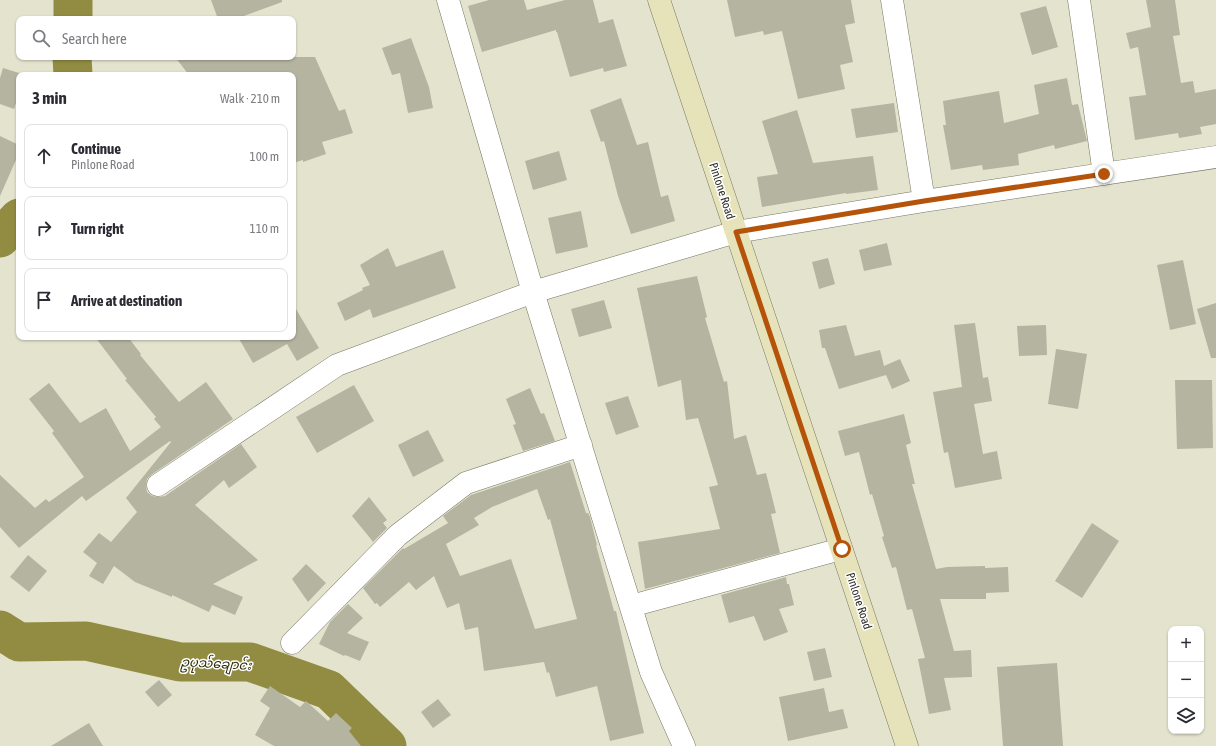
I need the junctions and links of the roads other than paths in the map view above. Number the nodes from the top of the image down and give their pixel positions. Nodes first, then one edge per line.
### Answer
1 (448, 0) edge
2 (659, 0) edge
3 (892, 0) edge
4 (1079, 0) edge
5 (1216, 158) edge
6 (1104, 174) junction
7 (924, 201) junction
8 (736, 232) junction
9 (533, 292) junction
10 (581, 445) junction
11 (158, 485) dead end
12 (842, 549) junction
13 (631, 606) junction
14 (292, 643) dead end
15 (684, 746) edge
16 (907, 746) edge

1 - 9 street
2 - 8 street, Pinlone Road
3 - 7 street
4 - 6 street
5 - 6 street
6 - 7 street
7 - 8 street
8 - 9 street
8 - 12 street, Pinlone Road
9 - 10 street
9 - 11 street
10 - 13 street
10 - 14 street
12 - 13 street
12 - 16 street, Pinlone Road
13 - 15 street

